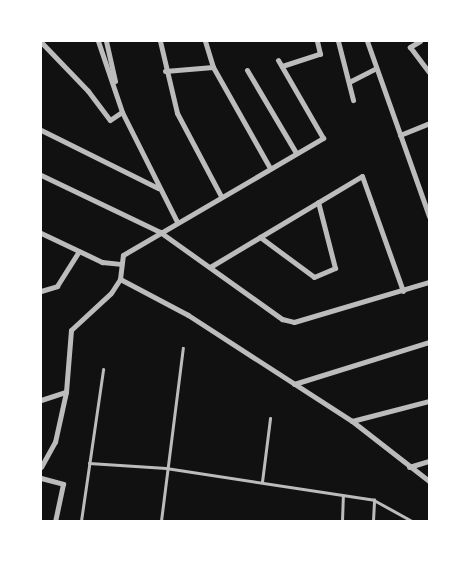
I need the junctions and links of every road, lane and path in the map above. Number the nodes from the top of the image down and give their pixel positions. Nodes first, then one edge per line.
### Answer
1 (98, 41) edge
2 (106, 41) edge
3 (160, 41) edge
4 (205, 41) edge
5 (317, 41) edge
6 (338, 41) edge
7 (367, 41) edge
8 (420, 41) edge
9 (42, 45) edge
10 (278, 60) dead end
11 (282, 66) junction
12 (213, 67) junction
13 (376, 68) junction
14 (247, 70) dead end
15 (165, 71) junction
16 (429, 72) edge
17 (349, 82) junction
18 (353, 100) dead end
19 (122, 110) junction
20 (429, 123) edge
21 (41, 130) edge
22 (400, 135) junction
23 (296, 154) junction
24 (270, 168) junction
25 (41, 175) edge
26 (159, 188) junction
27 (221, 196) junction
28 (318, 202) junction
29 (429, 216) edge
30 (178, 222) junction
31 (160, 232) junction
32 (41, 234) edge
33 (260, 237) junction
34 (79, 251) junction
35 (120, 264) junction
36 (210, 267) junction
37 (120, 279) junction
38 (429, 282) edge
39 (403, 291) junction
40 (41, 292) edge
41 (429, 342) edge
42 (183, 348) dead end
43 (103, 370) dead end
44 (294, 384) junction
45 (66, 392) junction
46 (41, 400) edge
47 (429, 401) edge
48 (270, 419) dead end
49 (352, 421) junction
50 (429, 461) edge
51 (89, 462) junction
52 (41, 467) edge
53 (409, 467) junction
54 (166, 468) junction
55 (41, 478) edge
56 (429, 481) edge
57 (262, 482) junction
58 (343, 496) junction
59 (374, 500) junction
60 (55, 521) edge
61 (81, 521) edge
62 (161, 521) edge
63 (342, 521) edge
64 (372, 521) edge
65 (412, 521) edge

1 - 19 street
2 - 19 street
3 - 15 street
4 - 12 street
5 - 11 street
6 - 17 street
7 - 13 street
8 - 16 street
9 - 19 street
10 - 11 street
11 - 23 street
12 - 15 street
12 - 24 street
13 - 17 street
13 - 22 street
14 - 23 street
15 - 27 street
17 - 18 street
19 - 26 street
20 - 22 street
21 - 26 street
22 - 29 street
23 - 24 street
24 - 27 street
25 - 31 street
26 - 30 street
27 - 30 street
28 - 33 street
28 - 33 street
28 - 39 street
30 - 31 street
31 - 35 street
31 - 36 street
32 - 34 street
33 - 36 street
34 - 35 street
34 - 40 street
35 - 37 street
36 - 39 street
37 - 44 street
37 - 45 street
38 - 39 street
41 - 44 street
42 - 54 lane
43 - 51 lane
44 - 49 street
45 - 46 street
45 - 52 street
47 - 49 street
48 - 57 lane
49 - 53 street
50 - 53 street
51 - 54 lane
51 - 61 lane
53 - 56 street
54 - 57 lane
54 - 62 lane
55 - 60 street
57 - 58 lane
58 - 59 lane
58 - 63 lane
59 - 64 lane
59 - 65 lane

